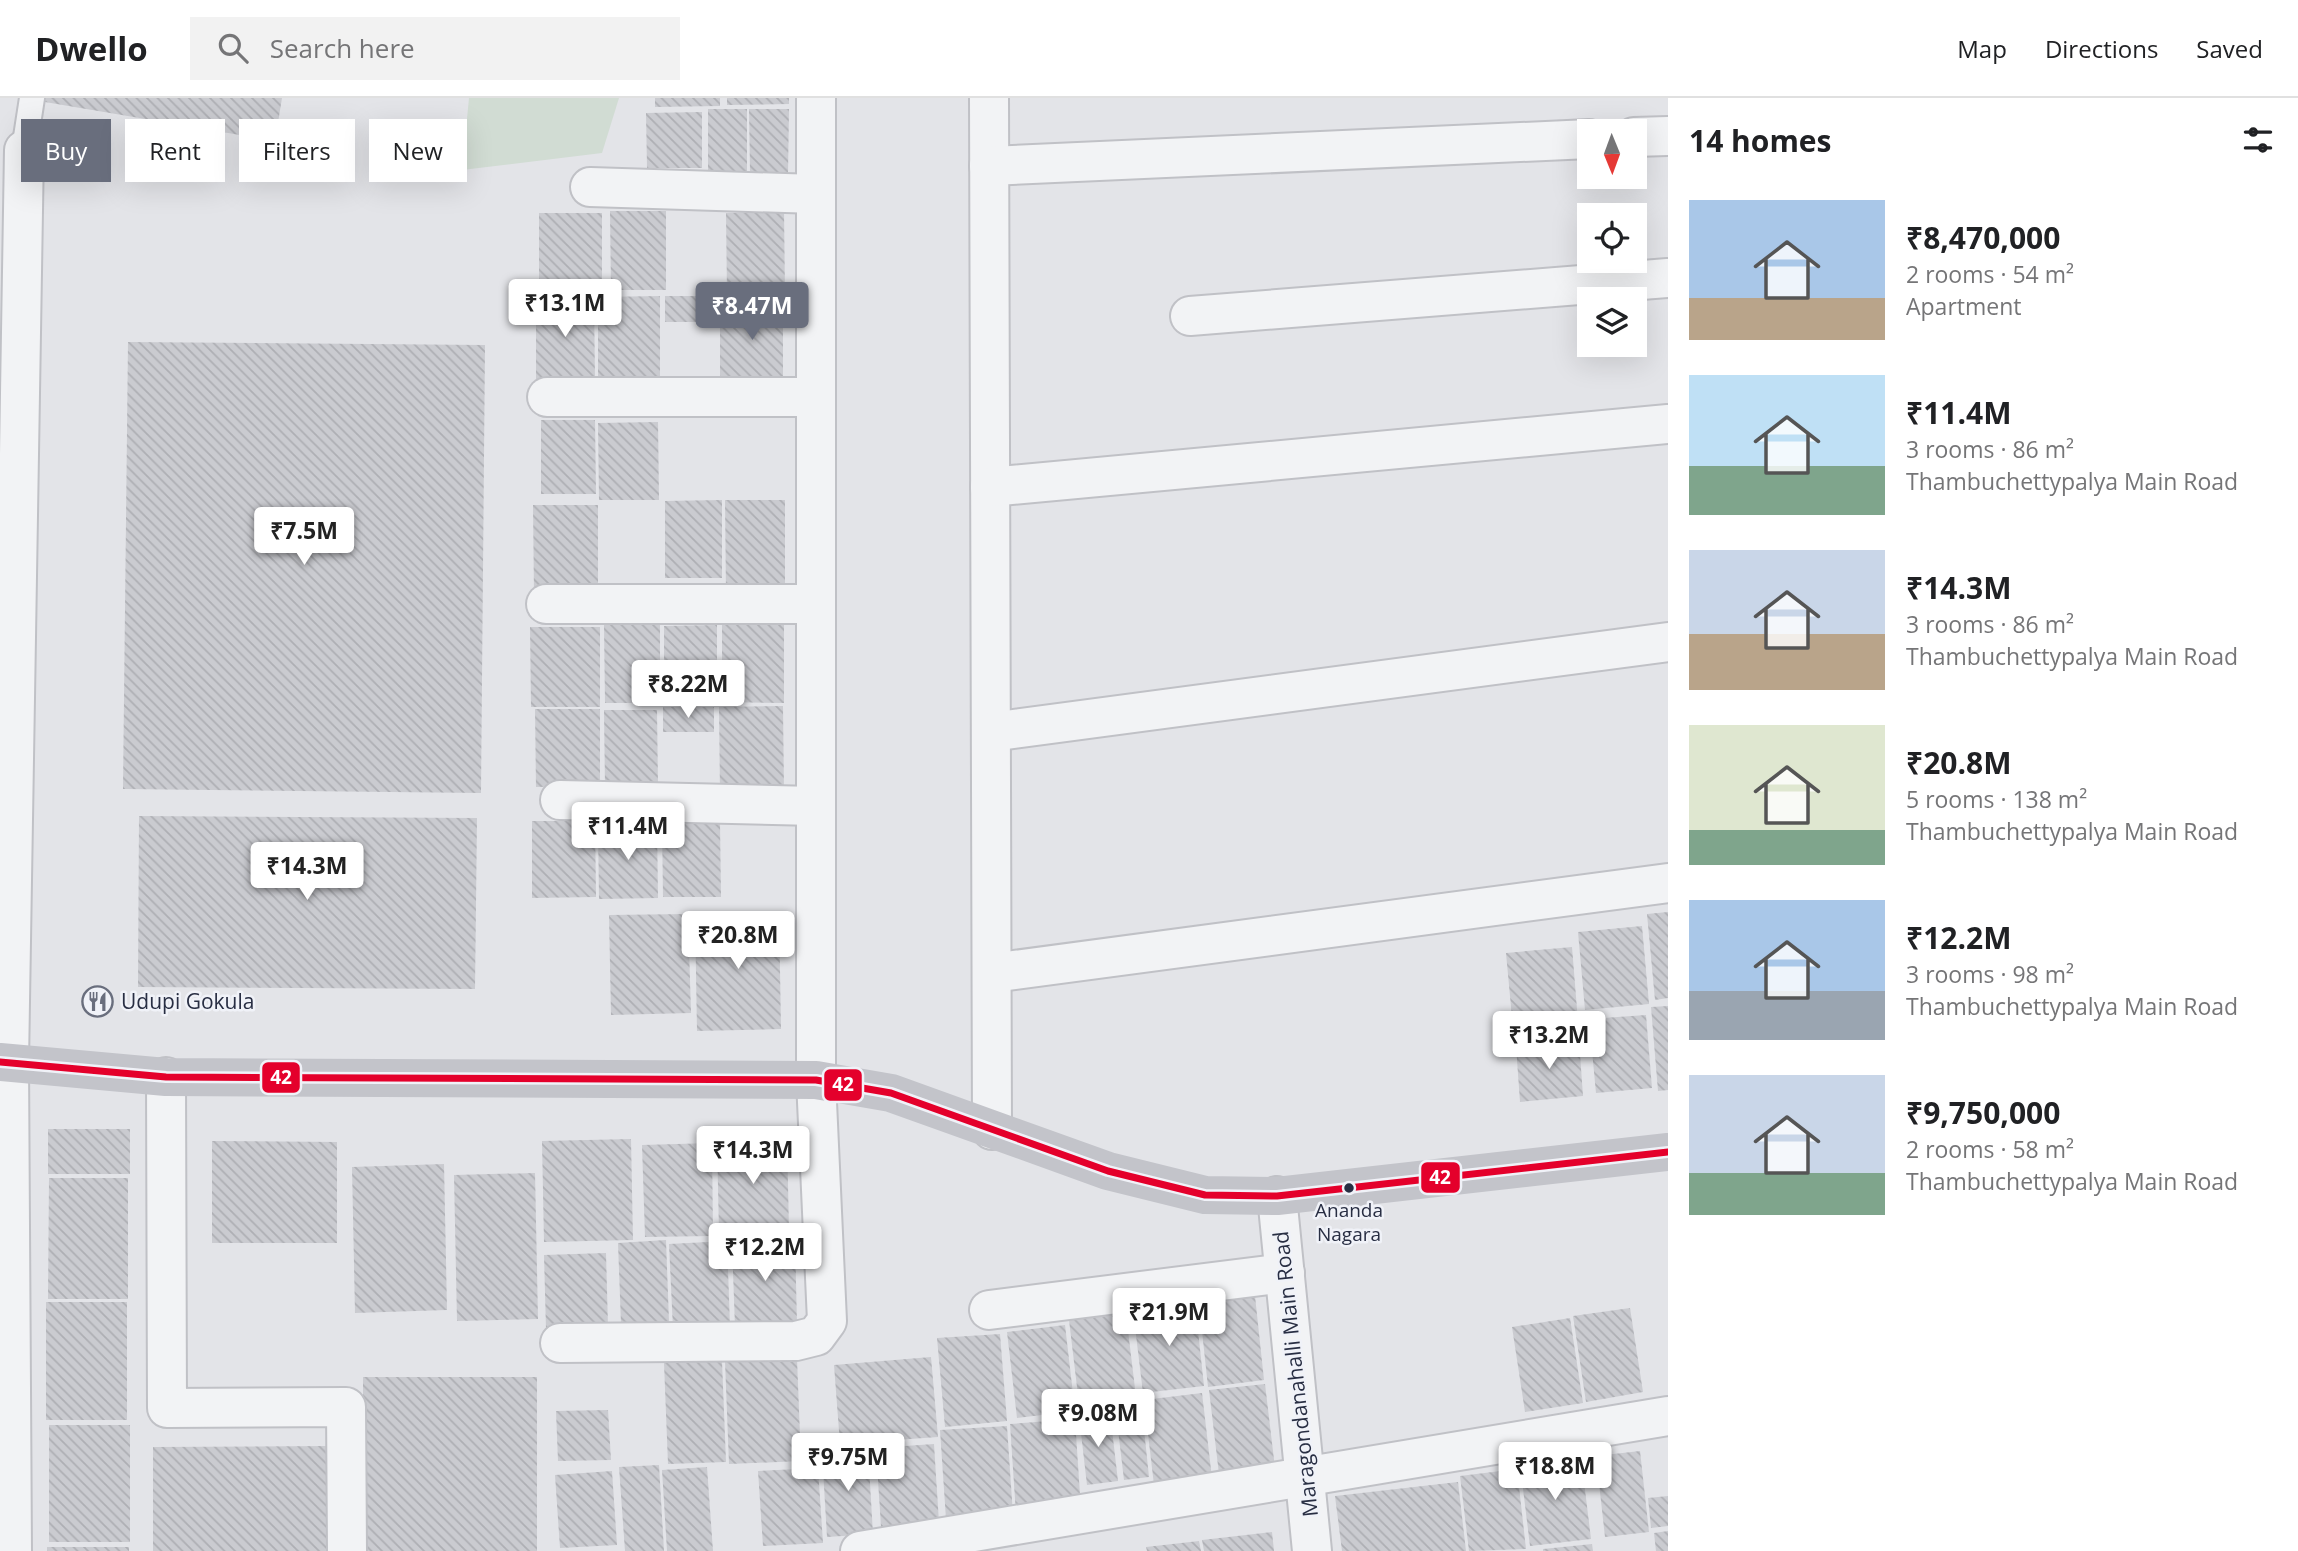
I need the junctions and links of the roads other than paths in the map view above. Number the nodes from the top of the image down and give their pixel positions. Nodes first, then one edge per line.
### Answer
1 (32, 98) edge
2 (816, 98) edge
3 (989, 98) edge
4 (29, 119) edge
5 (1668, 136) edge
6 (1647, 137) edge
7 (1577, 140) edge
8 (989, 166) junction
9 (23, 182) edge
10 (590, 187) dead end
11 (816, 194) junction
12 (1668, 278) edge
13 (1190, 316) dead end
14 (547, 397) dead end
15 (816, 397) junction
16 (1668, 424) edge
17 (990, 487) junction
18 (546, 604) dead end
19 (816, 604) junction
20 (1668, 642) edge
21 (991, 732) junction
22 (560, 800) dead end
23 (816, 806) junction
24 (1668, 883) edge
25 (992, 973) junction
26 (5, 1063) edge
27 (166, 1077) junction
28 (816, 1080) junction
29 (992, 1130) junction
30 (1668, 1152) edge
31 (1277, 1196) junction
32 (1284, 1273) junction
33 (989, 1310) dead end
34 (560, 1343) dead end
35 (1668, 1416) edge
36 (1305, 1476) junction
37 (12, 1551) edge
38 (347, 1551) edge
39 (860, 1551) edge
40 (1312, 1551) edge

1 - 4 lane
2 - 11 street
3 - 8 street
5 - 6 street
7 - 8 street
8 - 17 street
9 - 26 street
10 - 11 street
11 - 15 street
12 - 13 street
14 - 15 street
15 - 19 street
16 - 17 street
17 - 21 street
18 - 19 street
19 - 23 street
20 - 21 street
21 - 25 street
22 - 23 street
23 - 28 street
24 - 25 street
25 - 29 street
26 - 27 main road
26 - 37 street
27 - 28 main road
27 - 38 street
28 - 29 main road
28 - 34 street
29 - 31 main road
30 - 31 main road
31 - 32 street, Maragondanahalli Main Road
32 - 33 street
32 - 36 street, Maragondanahalli Main Road
35 - 36 street
36 - 39 street
36 - 40 street, Maragondanahalli Main Road

